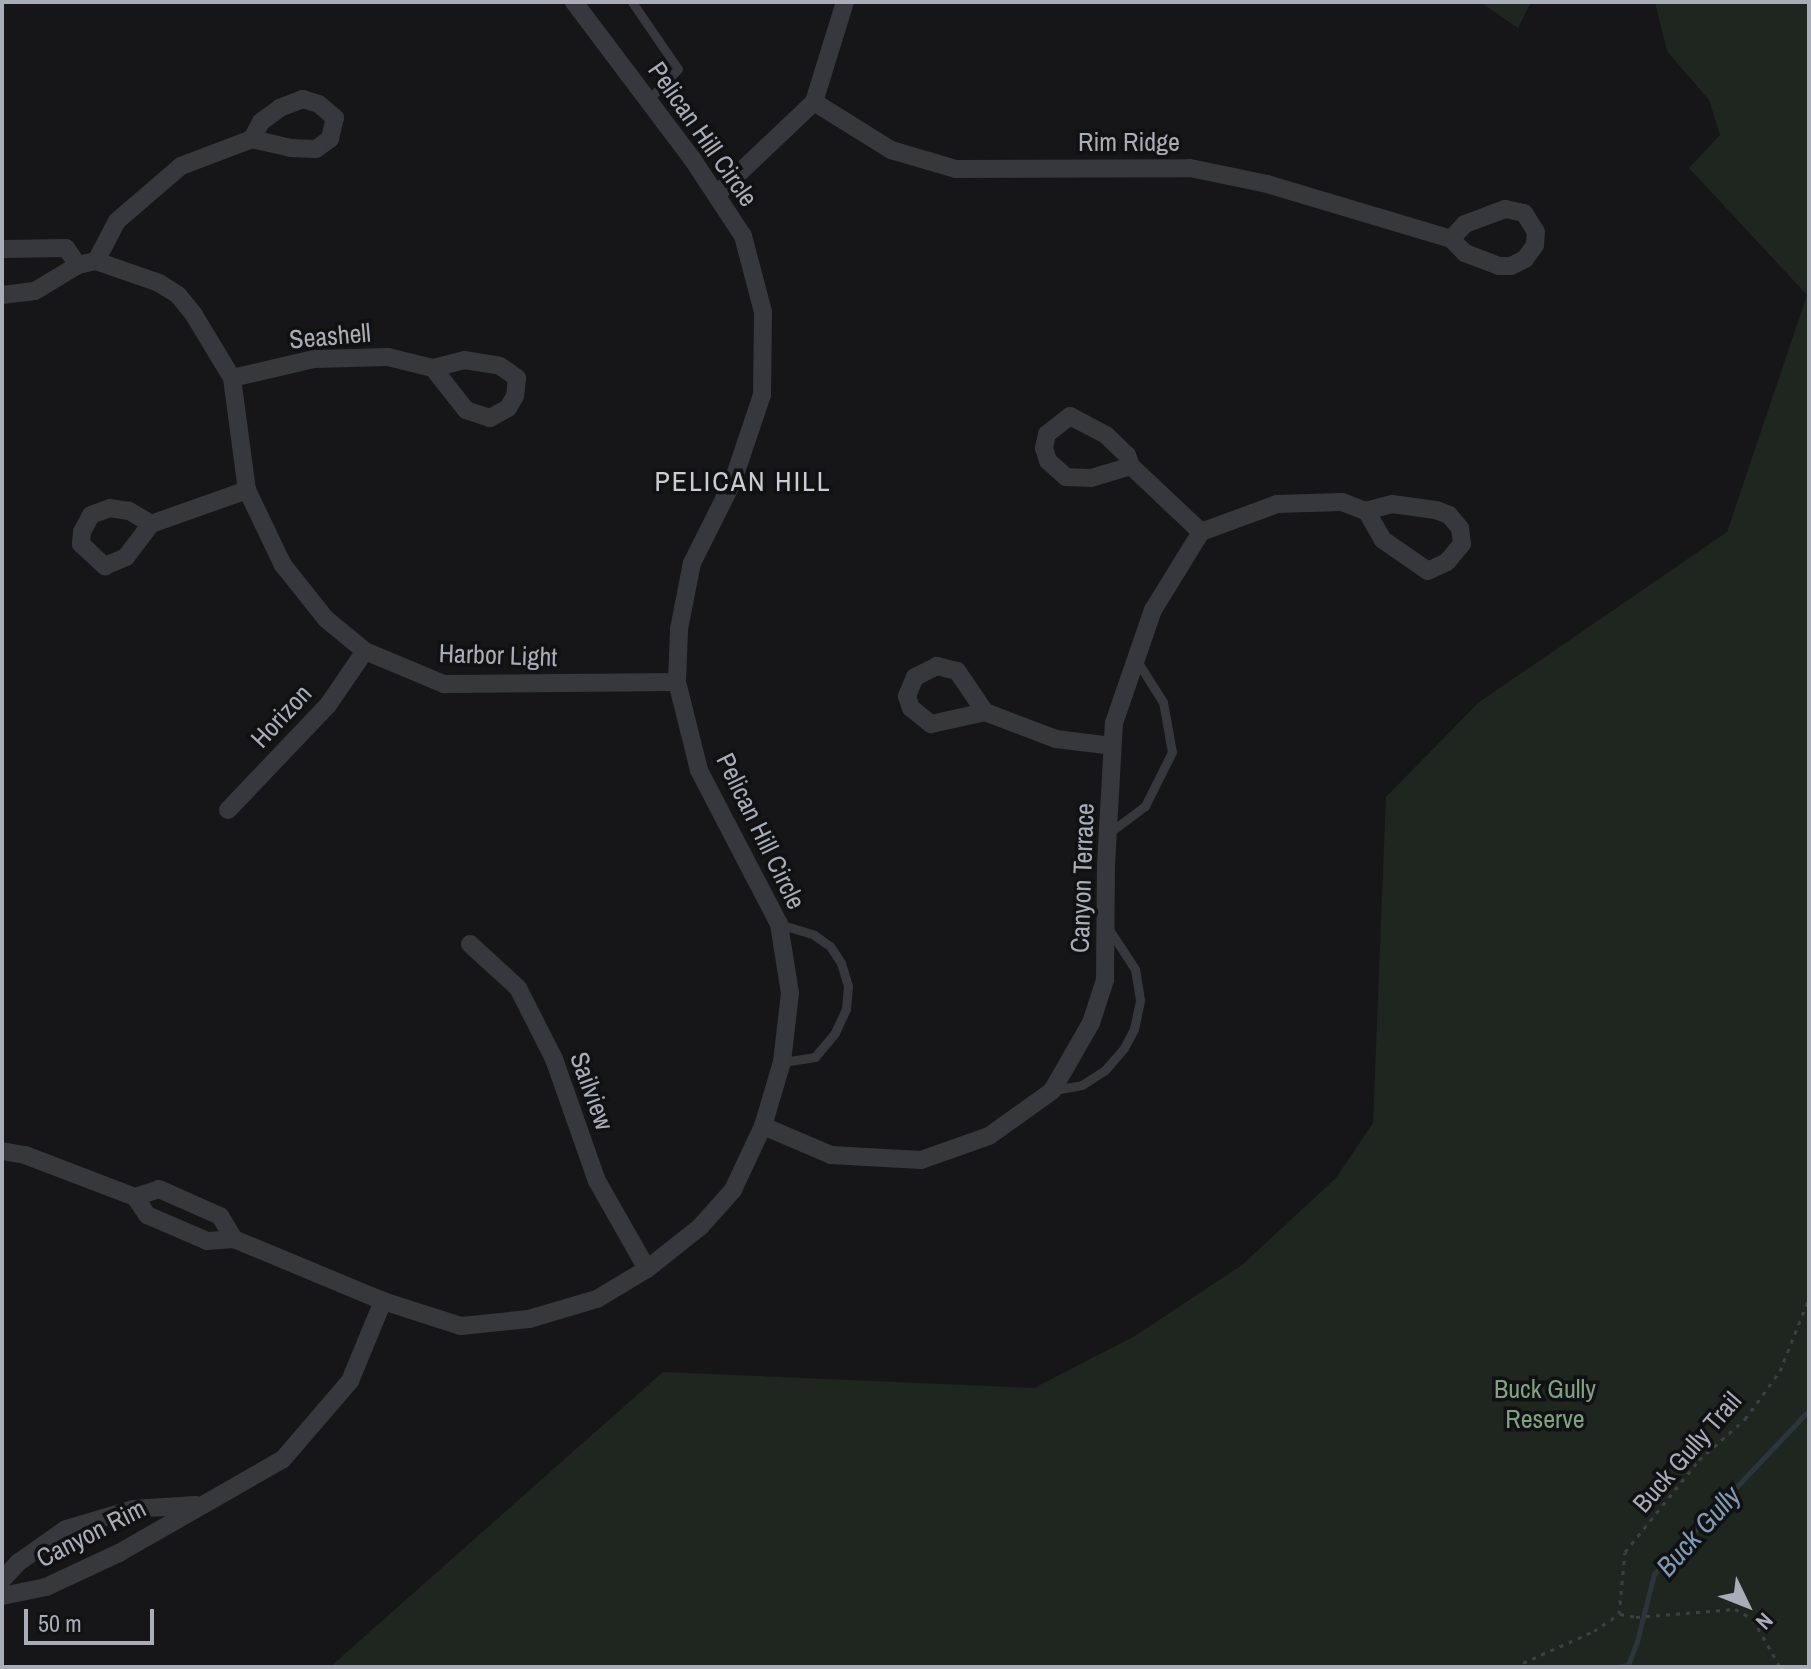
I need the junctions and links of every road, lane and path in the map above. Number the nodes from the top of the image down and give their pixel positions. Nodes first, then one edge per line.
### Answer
1 (574, 2) edge
2 (632, 2) edge
3 (845, 2) edge
4 (649, 99) junction
5 (814, 102) junction
6 (252, 139) dead end
7 (717, 194) junction
8 (1451, 239) dead end
9 (2, 249) edge
10 (87, 263) junction
11 (2, 295) edge
12 (433, 368) dead end
13 (232, 378) junction
14 (1131, 466) junction
15 (247, 490) junction
16 (1366, 511) junction
17 (151, 524) dead end
18 (1201, 532) junction
19 (365, 651) junction
20 (1135, 658) junction
21 (677, 682) junction
22 (985, 712) dead end
23 (1112, 746) junction
24 (228, 810) dead end
25 (1108, 833) junction
26 (779, 924) junction
27 (1108, 928) junction
28 (470, 944) dead end
29 (782, 1062) junction
30 (1052, 1091) junction
31 (763, 1126) junction
32 (2, 1151) edge
33 (135, 1197) junction
34 (212, 1212) junction
35 (192, 1234) junction
36 (234, 1239) junction
37 (647, 1269) junction
38 (1809, 1298) edge
39 (383, 1301) junction
40 (199, 1505) junction
41 (2, 1580) edge
42 (2, 1596) edge
43 (1619, 1614) junction
44 (1514, 1667) edge
45 (1780, 1667) edge

1 - 4 street, Pelican Hill Circle
2 - 4 lane
3 - 5 street
4 - 7 street, Pelican Hill Circle
5 - 7 street
5 - 8 street, Rim Ridge
6 - 10 street
7 - 21 street, Pelican Hill Circle
9 - 10 street, Harbor Light
10 - 11 street
10 - 13 street, Harbor Light
12 - 13 street, Seashell
13 - 15 street, Harbor Light
14 - 14 street
14 - 18 street
15 - 17 street
15 - 19 street, Harbor Light
16 - 16 street
16 - 18 street
18 - 20 street, Canyon Terrace
19 - 21 street, Harbor Light
19 - 24 street, Horizon
20 - 23 street, Canyon Terrace
20 - 25 lane
21 - 26 street, Pelican Hill Circle
22 - 23 street
23 - 25 street, Canyon Terrace
25 - 27 street, Canyon Terrace
26 - 29 street, Pelican Hill Circle
26 - 29 lane
27 - 30 street, Canyon Terrace
27 - 30 lane
28 - 37 street, Sailview
29 - 31 street, Pelican Hill Circle
30 - 31 street, Canyon Terrace
31 - 37 street, Pelican Hill Circle
32 - 33 street, Pelican Hill Circle
33 - 34 street, Pelican Hill Circle
33 - 35 street, Pelican Hill Circle
34 - 35 lane
34 - 36 street
35 - 36 street, Pelican Hill Circle
36 - 39 street, Pelican Hill Circle
37 - 39 street, Pelican Hill Circle
38 - 43 path, Buck Gully Trail
39 - 40 street, Canyon Rim
40 - 41 street, Canyon Rim
40 - 42 street, Canyon Rim
43 - 44 path
43 - 45 path

